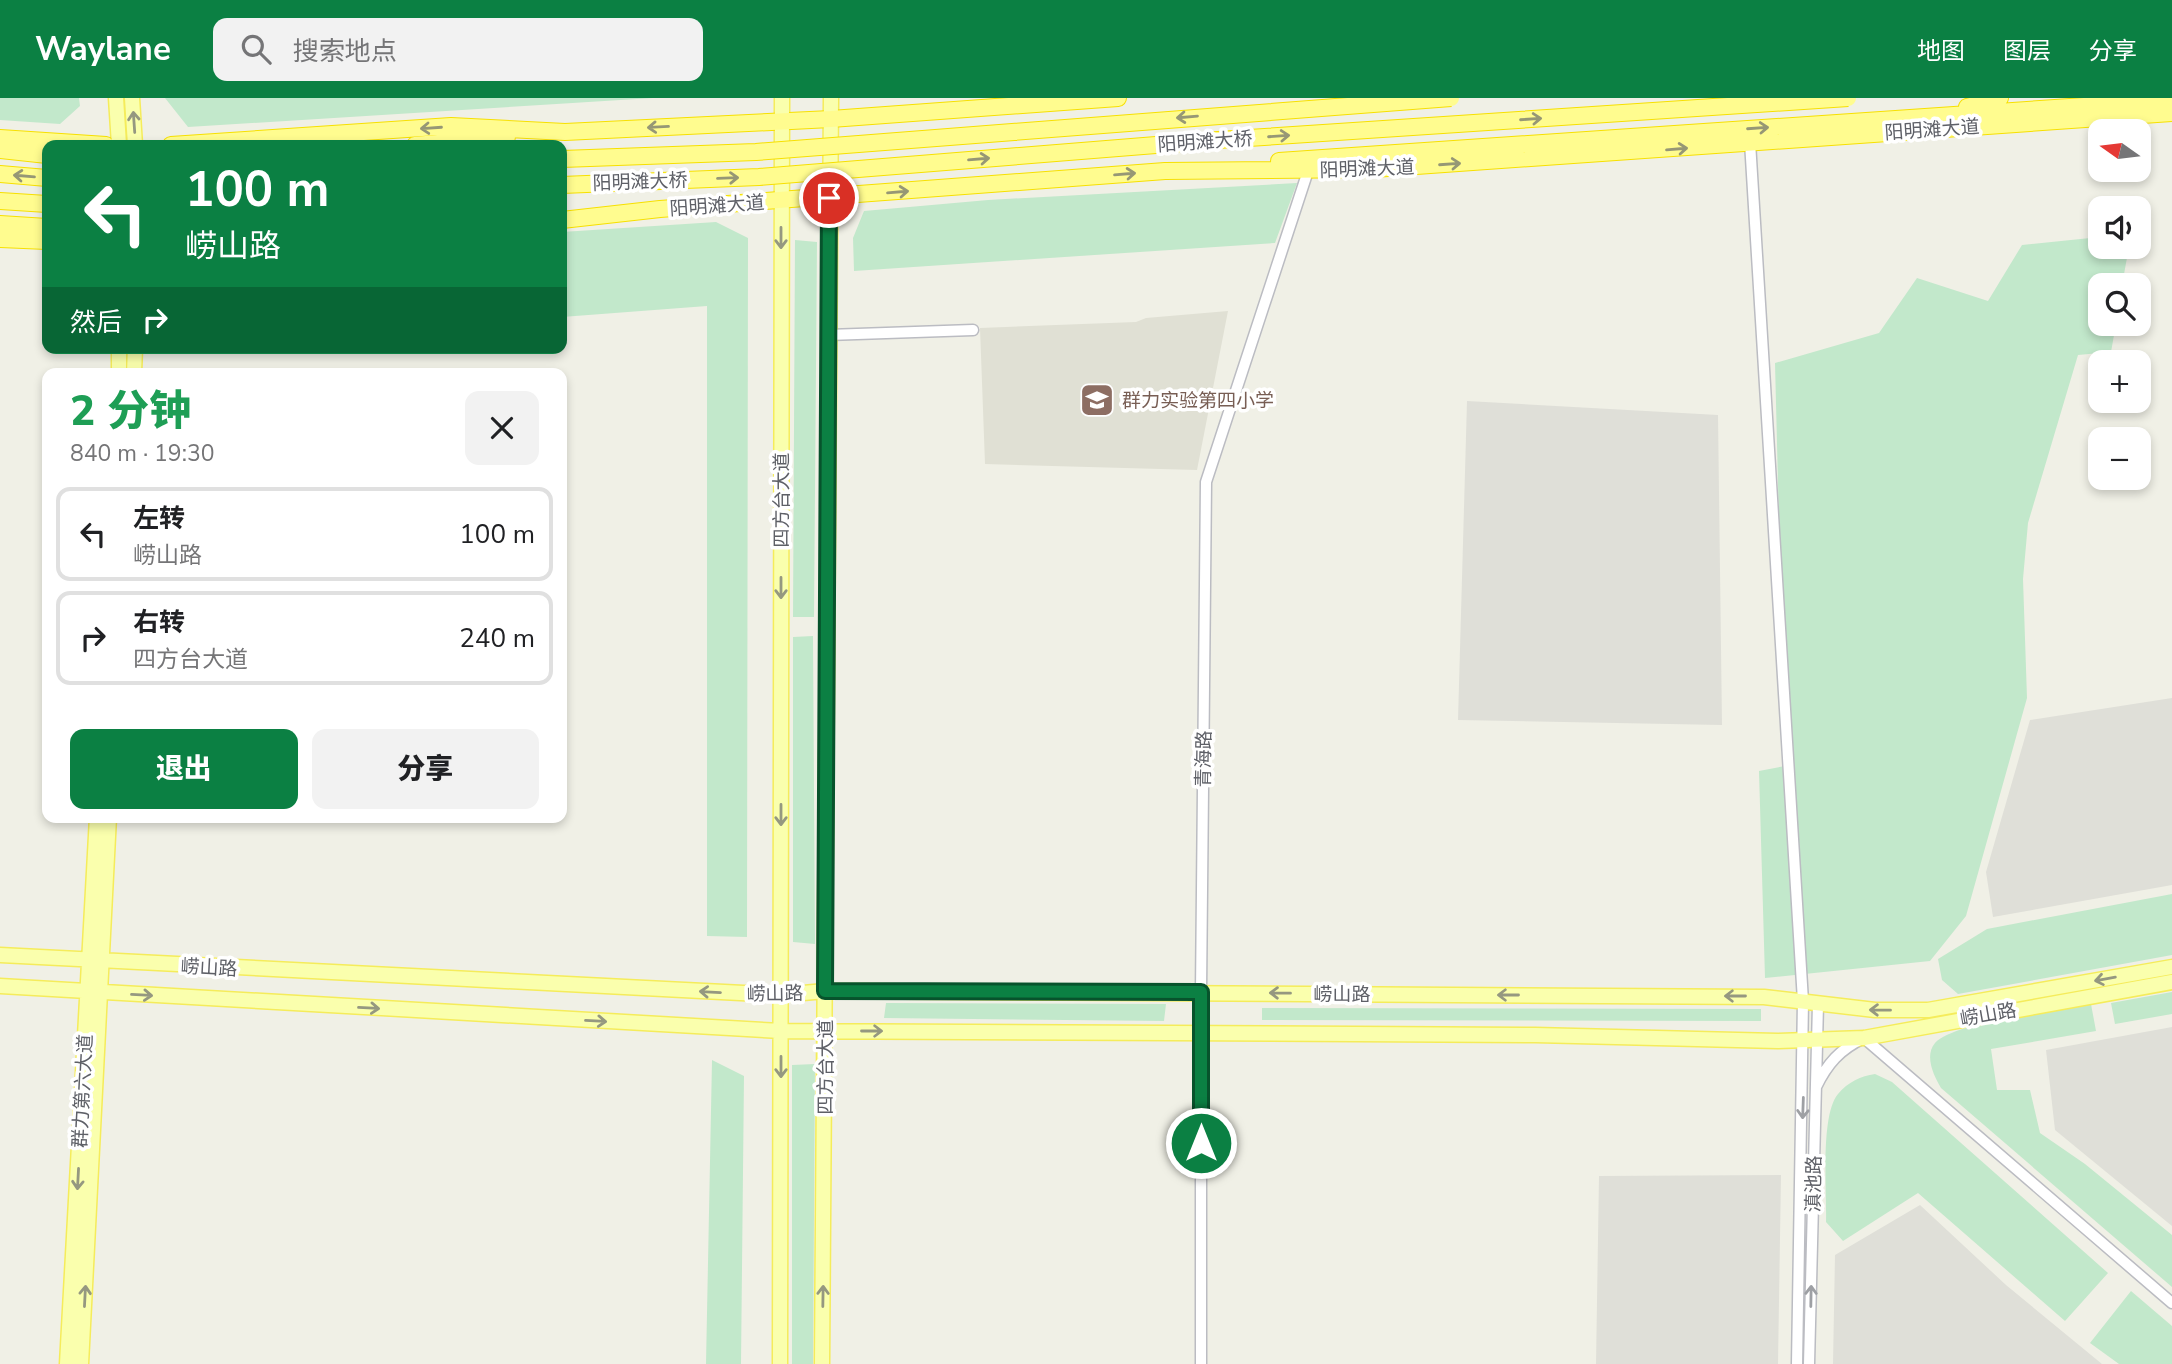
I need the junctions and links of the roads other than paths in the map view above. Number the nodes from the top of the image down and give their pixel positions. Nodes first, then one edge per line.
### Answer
1 (116, 98) edge
2 (132, 98) edge
3 (782, 98) edge
4 (831, 98) edge
5 (1118, 98) edge
6 (1451, 98) edge
7 (1849, 98) edge
8 (2000, 98) edge
9 (2172, 100) edge
10 (2172, 113) edge
11 (1931, 116) junction
12 (831, 119) junction
13 (782, 121) junction
14 (565, 132) junction
15 (0, 138) edge
16 (119, 140) edge
17 (135, 140) edge
18 (249, 140) edge
19 (483, 140) edge
20 (42, 141) edge
21 (1750, 142) junction
22 (0, 150) edge
23 (42, 155) edge
24 (42, 155) edge
25 (0, 158) edge
26 (567, 159) edge
27 (1165, 171) junction
28 (1308, 171) junction
29 (0, 174) edge
30 (42, 178) edge
31 (567, 185) edge
32 (829, 198) junction
33 (0, 201) edge
34 (782, 201) junction
35 (42, 204) edge
36 (660, 209) junction
37 (567, 212) edge
38 (0, 218) edge
39 (567, 219) edge
40 (0, 224) edge
41 (39, 227) edge
42 (0, 239) edge
43 (42, 241) edge
44 (973, 330) dead end
45 (828, 335) junction
46 (97, 823) edge
47 (108, 823) edge
48 (0, 955) edge
49 (95, 960) junction
50 (2172, 967) edge
51 (2172, 982) edge
52 (0, 986) edge
53 (825, 991) junction
54 (94, 992) junction
55 (1201, 992) junction
56 (781, 995) junction
57 (1810, 1002) junction
58 (825, 1030) junction
59 (781, 1031) junction
60 (1201, 1033) junction
61 (1864, 1038) junction
62 (1810, 1040) junction
63 (1816, 1087) junction
64 (2172, 1303) edge
65 (67, 1364) edge
66 (81, 1364) edge
67 (780, 1364) edge
68 (822, 1364) edge
69 (1201, 1364) edge
70 (1797, 1364) edge
71 (1809, 1364) edge

1 - 16 main road
17 -> 2 main road
3 - 13 main road, 四方台大道
4 - 12 main road, 四方台大道
5 - 12 highway
6 -> 26 highway, 阳明滩大桥, bridge
31 -> 7 highway, 阳明滩大桥, bridge
8 - 11 highway
9 - 11 highway
10 - 21 highway, 阳明滩大道
27 -> 11 highway
12 - 13 highway
12 - 32 main road, 四方台大道
13 -> 14 highway
13 - 34 main road, 四方台大道
14 -> 18 highway
14 - 19 highway
15 - 20 highway
28 -> 21 highway, 阳明滩大道
21 - 57 street, 滇池路
22 - 23 highway
24 - 25 highway
27 - 28 highway, 阳明滩大道
32 -> 27 highway, 阳明滩大道
28 - 55 street, 青海路
30 -> 29 highway
32 - 34 highway, 阳明滩大道
32 - 45 main road, 四方台大道
33 - 35 highway
34 - 36 highway, 阳明滩大道
34 -> 56 main road, 四方台大道
36 - 37 highway
36 - 39 highway, 阳明滩大道
38 - 41 highway
40 - 41 highway
42 - 43 highway
44 - 45 street
45 - 53 main road, 四方台大道
46 - 49 main road, 群力第六大道
47 - 49 main road, 群力第六大道
48 - 49 main road, 崂山路
49 - 54 main road, 群力第六大道
56 -> 49 main road, 崂山路
50 -> 57 main road, 崂山路
51 - 61 main road, 崂山路
52 - 54 main road, 崂山路
53 - 55 main road, 崂山路
53 - 56 main road, 崂山路
53 - 58 main road, 四方台大道
54 -> 59 main road, 崂山路
54 -> 65 main road, 群力第六大道
66 -> 54 main road, 群力第六大道
57 -> 55 main road, 崂山路
55 - 60 street, 青海路
56 - 59 main road, 四方台大道
57 - 62 street, 滇池路
58 - 59 main road, 崂山路
58 -> 60 main road, 崂山路
68 -> 58 main road, 四方台大道
59 -> 67 main road, 四方台大道
60 - 62 main road, 崂山路
60 - 69 street, 青海路
61 - 62 main road, 崂山路
61 - 63 street
61 - 64 street
62 - 63 street, 滇池路
62 -> 70 street, 滇池路
71 -> 63 street, 滇池路

